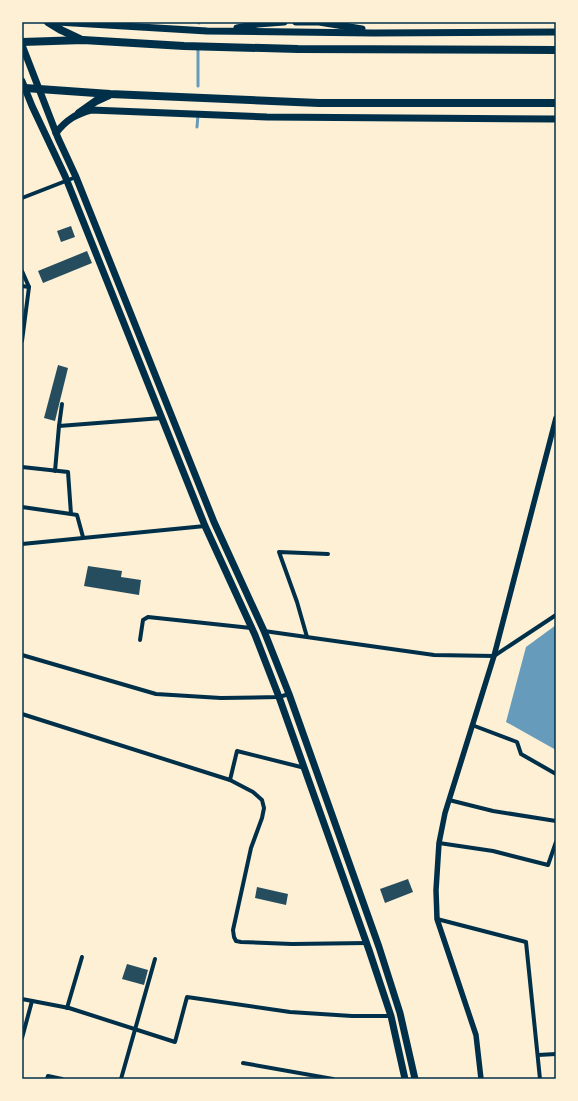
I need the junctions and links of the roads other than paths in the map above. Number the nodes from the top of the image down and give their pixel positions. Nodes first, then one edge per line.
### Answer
1 (48, 22) edge
2 (57, 22) edge
3 (284, 22) edge
4 (296, 22) edge
5 (225, 31) junction
6 (556, 32) edge
7 (382, 33) junction
8 (83, 40) junction
9 (22, 44) edge
10 (556, 50) edge
11 (23, 85) edge
12 (38, 88) junction
13 (110, 94) junction
14 (556, 103) edge
15 (79, 113) junction
16 (556, 118) edge
17 (56, 133) junction
18 (76, 177) junction
19 (67, 181) junction
20 (22, 198) edge
21 (22, 271) edge
22 (22, 286) edge
23 (29, 287) junction
24 (22, 341) edge
25 (62, 404) dead end
26 (162, 418) junction
27 (556, 418) edge
28 (59, 426) junction
29 (22, 467) edge
30 (55, 471) junction
31 (22, 507) edge
32 (71, 514) junction
33 (205, 526) junction
34 (84, 537) junction
35 (22, 544) edge
36 (328, 554) dead end
37 (556, 615) edge
38 (252, 628) junction
39 (264, 631) junction
40 (307, 637) junction
41 (140, 640) dead end
42 (22, 655) edge
43 (494, 656) junction
44 (289, 694) junction
45 (279, 697) junction
46 (22, 714) edge
47 (472, 725) junction
48 (305, 768) junction
49 (556, 774) edge
50 (230, 780) junction
51 (449, 800) junction
52 (556, 821) edge
53 (556, 842) edge
54 (439, 843) junction
55 (437, 919) junction
56 (367, 943) junction
57 (82, 958) dead end
58 (155, 959) dead end
59 (22, 999) edge
60 (32, 1002) junction
61 (67, 1008) junction
62 (391, 1016) junction
63 (135, 1029) junction
64 (22, 1038) edge
65 (556, 1054) edge
66 (538, 1055) junction
67 (243, 1063) dead end
68 (47, 1079) edge
69 (62, 1079) edge
70 (121, 1079) edge
71 (333, 1079) edge
72 (405, 1079) edge
73 (415, 1079) edge
74 (480, 1079) edge
75 (540, 1079) edge

1 - 8 highway
2 - 5 main road
3 - 5 main road
4 - 7 main road
5 - 7 main road
6 - 7 main road
8 - 9 highway
8 - 10 highway
9 - 12 main road
11 - 12 highway
11 - 19 main road
12 - 13 highway
12 - 17 main road
13 - 14 highway
13 - 15 highway
15 - 16 main road
15 - 17 main road
17 - 18 main road
18 - 19 street
18 - 39 main road
19 - 20 street
19 - 26 main road
21 - 23 street
22 - 23 street
23 - 24 street
25 - 28 street
26 - 28 street
26 - 33 main road
27 - 43 street
28 - 30 street
29 - 30 street
30 - 32 street
31 - 32 street
32 - 34 street
33 - 34 street
33 - 38 main road
34 - 35 street
36 - 40 street
37 - 43 street
38 - 41 street
38 - 45 main road
39 - 40 street
39 - 44 main road
40 - 43 street
42 - 45 street
43 - 47 street
44 - 45 street
44 - 73 main road
45 - 48 main road
46 - 50 street
47 - 49 street
47 - 51 street
48 - 50 street
48 - 56 main road
50 - 56 street
51 - 52 street
51 - 54 street
53 - 54 street
54 - 55 street
55 - 66 street
55 - 74 street
56 - 62 main road
57 - 61 street
58 - 63 street
59 - 60 street
60 - 61 street
60 - 64 street
61 - 63 street
62 - 63 street
62 - 72 main road
63 - 70 street
65 - 66 street
66 - 75 street
67 - 71 street
68 - 69 street

